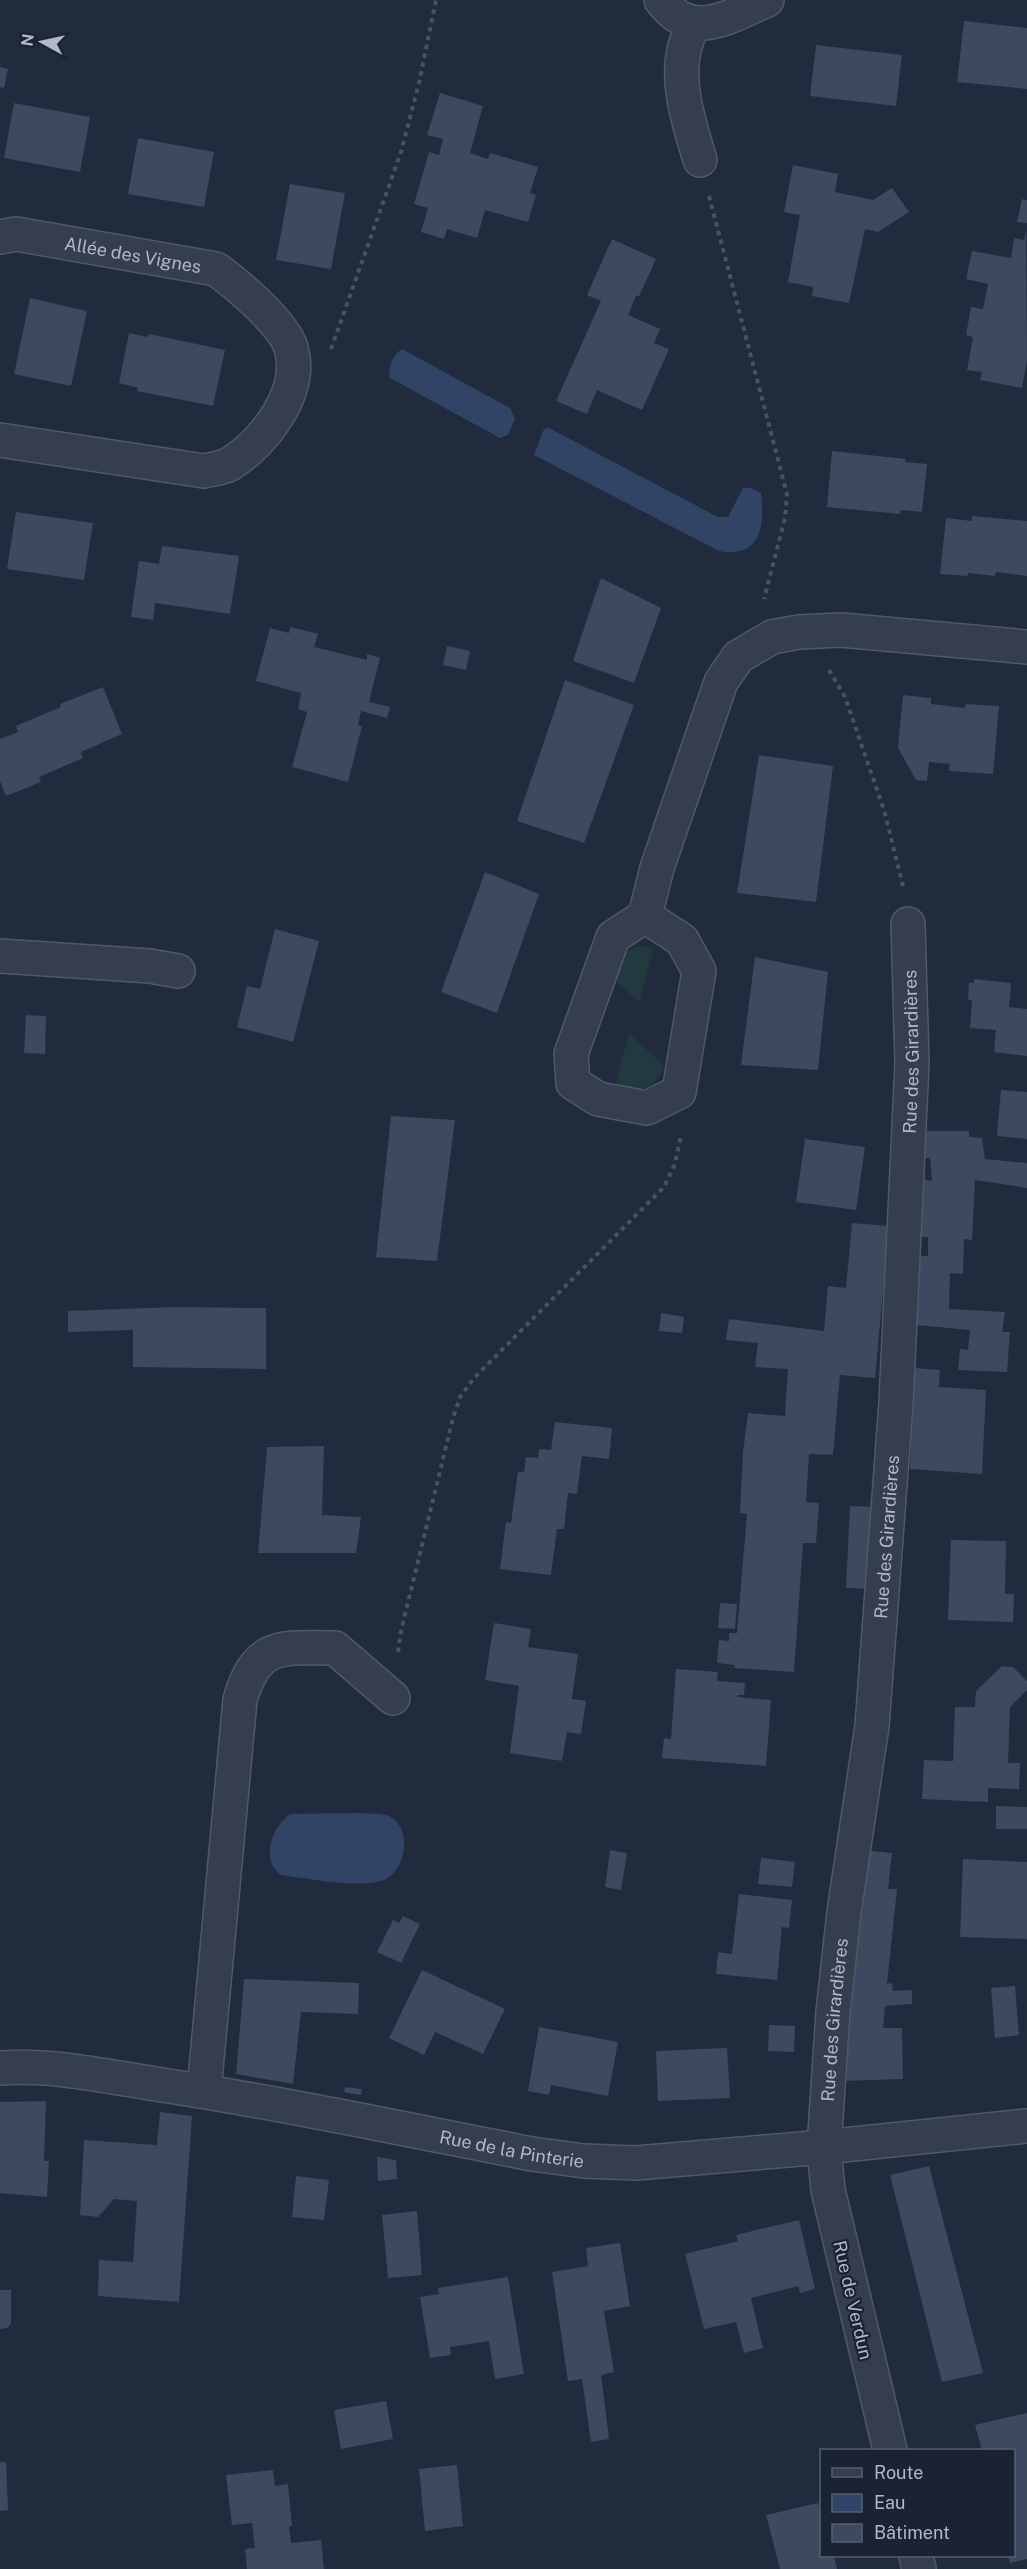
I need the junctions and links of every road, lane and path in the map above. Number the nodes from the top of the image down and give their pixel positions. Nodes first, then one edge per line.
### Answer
1 (436, 0) edge
2 (661, 0) edge
3 (766, 0) edge
4 (693, 24) junction
5 (700, 160) joint
6 (0, 237) edge
7 (293, 359) junction
8 (0, 440) edge
9 (786, 634) junction
10 (1027, 647) edge
11 (645, 916) junction
12 (908, 924) joint
13 (0, 956) edge
14 (178, 971) dead end
15 (679, 1092) junction
16 (393, 1698) joint
17 (0, 2068) edge
18 (204, 2091) junction
19 (1027, 2126) edge
20 (824, 2147) junction
21 (890, 2449) edge

1 - 7 path
2 - 4 street
3 - 4 street
4 - 5 street
5 - 9 path
6 - 7 street, Allée des Vignes
7 - 8 street, Allée des Vignes
9 - 10 street
9 - 11 street
9 - 12 path
11 - 15 street
11 - 15 street
12 - 20 street, Rue des Girardières
13 - 14 street
15 - 16 path
16 - 18 street
17 - 18 street, Rue de la Pinterie
18 - 20 street, Rue de la Pinterie
19 - 20 street, Rue de la Pinterie
20 - 21 street, Rue de Verdun

